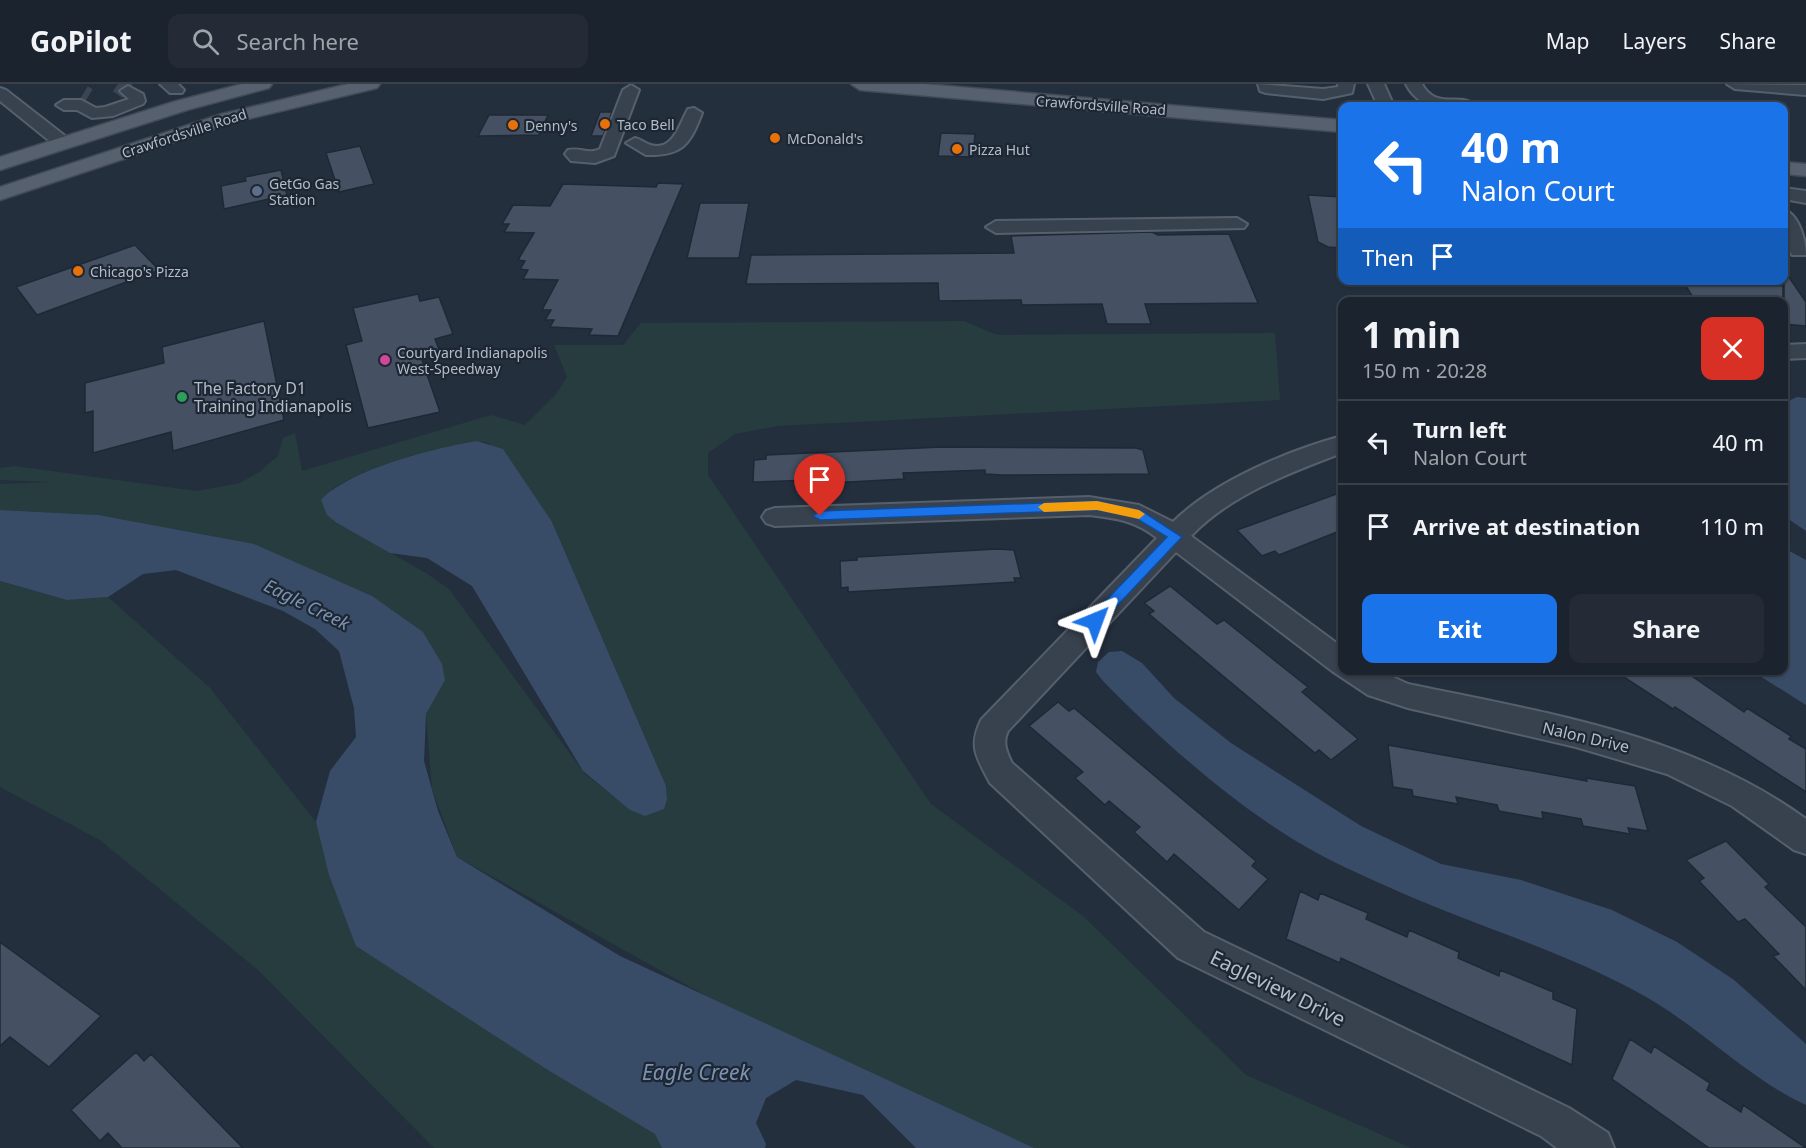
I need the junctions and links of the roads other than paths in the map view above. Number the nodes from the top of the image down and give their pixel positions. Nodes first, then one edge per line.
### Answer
1 (263, 84) edge
2 (371, 84) edge
3 (860, 84) edge
4 (1266, 84) edge
5 (1346, 84) edge
6 (1376, 84) edge
7 (1735, 84) edge
8 (1406, 86) edge
9 (1111, 87) dead end
10 (632, 90) dead end
11 (1806, 90) edge
12 (0, 93) edge
13 (138, 93) dead end
14 (72, 98) tunnel mouth
15 (1384, 102) edge
16 (1408, 102) edge
17 (1428, 102) edge
18 (1338, 112) edge
19 (694, 113) dead end
20 (1338, 126) edge
21 (63, 143) junction
22 (635, 143) dead end
23 (574, 153) dead end
24 (1788, 155) edge
25 (1806, 157) edge
26 (0, 164) edge
27 (1788, 168) edge
28 (1806, 170) edge
29 (0, 194) edge
30 (1788, 195) edge
31 (1806, 197) edge
32 (1237, 224) dead end
33 (996, 227) dead end
34 (1788, 227) edge
35 (1796, 250) edge
36 (1806, 351) edge
37 (1788, 352) edge
38 (1338, 446) edge
39 (775, 517) dead end
40 (1176, 537) junction
41 (1338, 660) edge
42 (1360, 675) edge
43 (1806, 838) edge
44 (1593, 1148) edge

1 - 21 main road, Crawfordsville Road
2 - 29 main road, Crawfordsville Road
3 - 20 main road, Crawfordsville Road
4 - 5 street
6 - 15 street
7 - 11 street
8 - 16 street
8 - 17 street
9 - 18 main road, Crawfordsville Road
10 - 23 street
12 - 21 street
13 - 14 street
19 - 22 street
21 - 26 main road, Crawfordsville Road
24 - 25 main road
27 - 28 main road
30 - 31 street
32 - 33 street
34 - 35 street
36 - 37 street
38 - 40 street
39 - 40 street
40 - 41 street
40 - 44 street, Eagleview Drive
42 - 43 street, Nalon Drive

